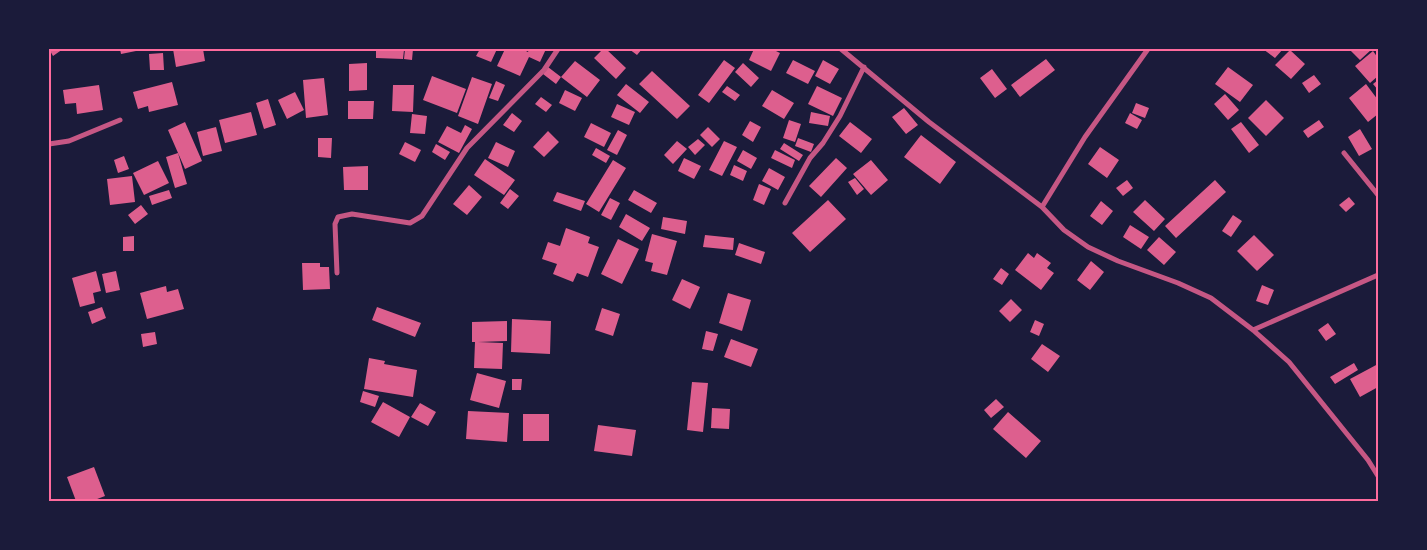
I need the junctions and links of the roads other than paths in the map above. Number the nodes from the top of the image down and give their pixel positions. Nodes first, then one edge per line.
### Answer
1 (558, 49) edge
2 (841, 49) edge
3 (1148, 49) edge
4 (864, 67) junction
5 (120, 120) dead end
6 (49, 144) edge
7 (1344, 153) dead end
8 (1378, 195) edge
9 (785, 203) dead end
10 (1042, 207) junction
11 (337, 273) dead end
12 (1378, 275) edge
13 (1253, 330) junction
14 (1378, 476) edge

1 - 11 street
2 - 4 street
3 - 10 street
4 - 9 street
4 - 10 street
5 - 6 street
7 - 8 street
10 - 13 street
12 - 13 street
13 - 14 street

